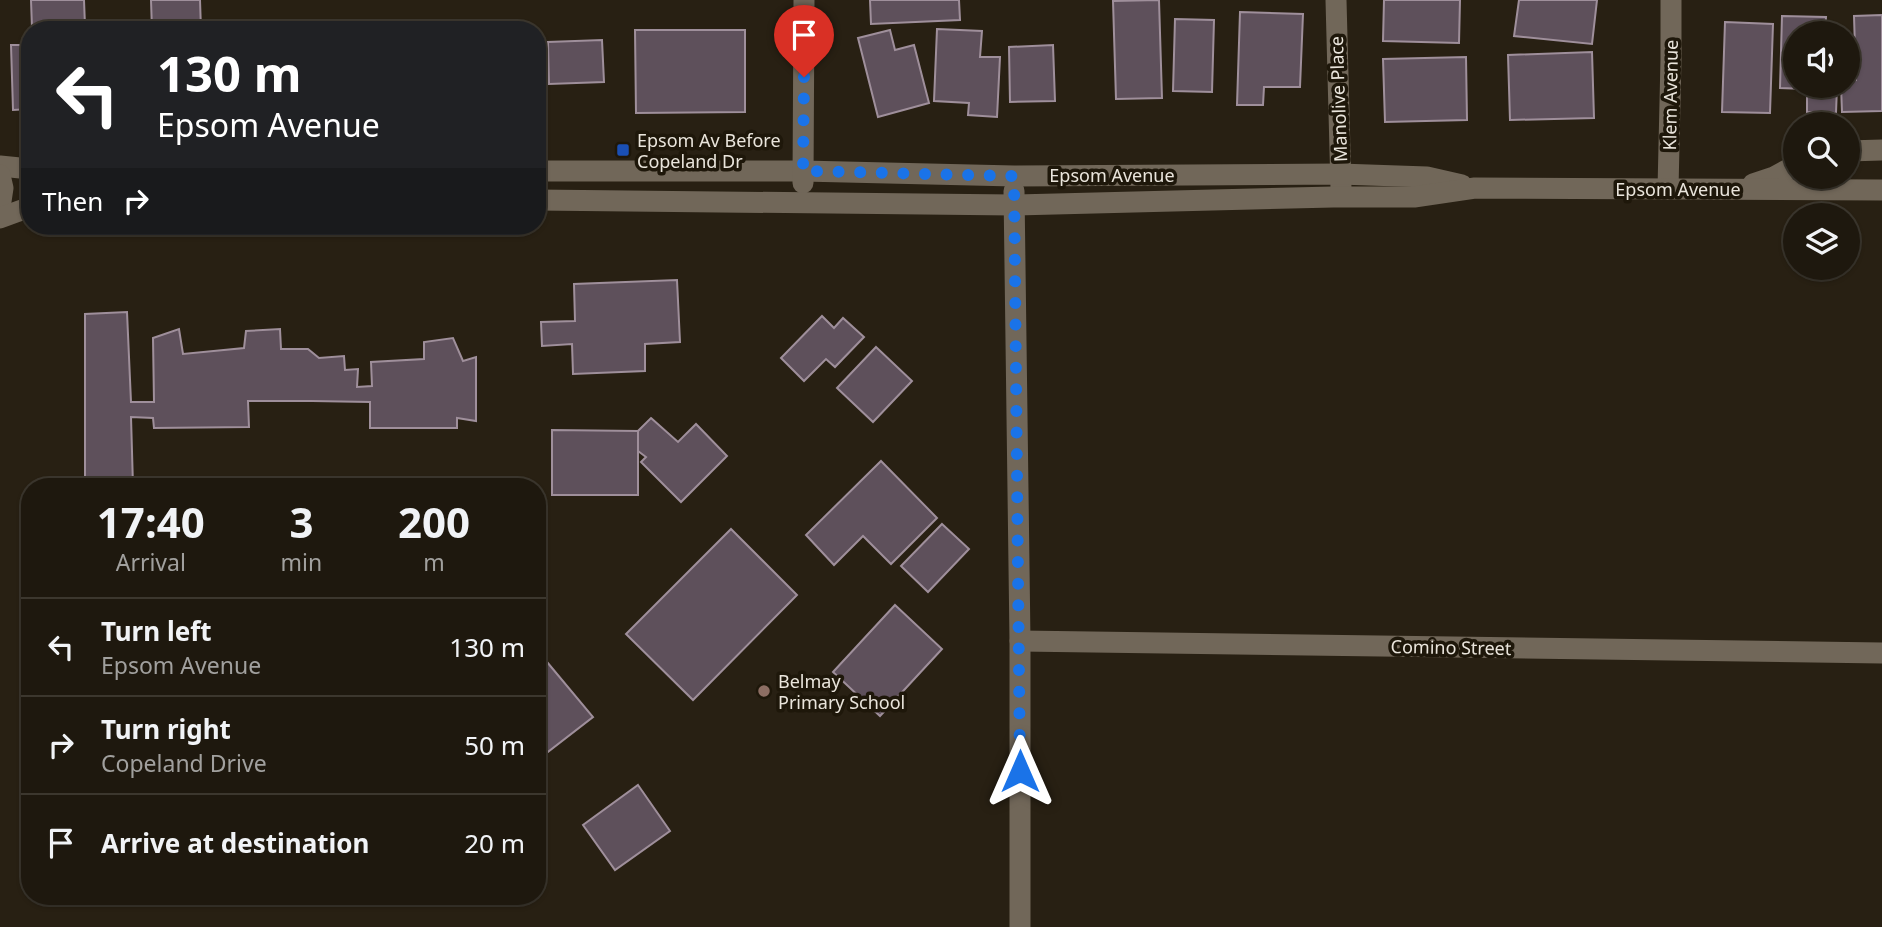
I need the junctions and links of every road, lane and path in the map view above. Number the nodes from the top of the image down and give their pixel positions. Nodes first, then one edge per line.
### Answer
1 (804, 0) edge
2 (1336, 0) edge
3 (1671, 0) edge
4 (1882, 150) edge
5 (1860, 151) edge
6 (0, 166) edge
7 (21, 168) edge
8 (546, 171) edge
9 (803, 171) junction
10 (1783, 172) edge
11 (1340, 174) junction
12 (0, 175) edge
13 (1014, 176) junction
14 (1475, 188) junction
15 (1668, 189) junction
16 (1738, 190) junction
17 (1882, 190) edge
18 (1341, 197) junction
19 (546, 200) edge
20 (804, 203) junction
21 (1014, 205) junction
22 (0, 208) edge
23 (21, 210) edge
24 (0, 218) edge
25 (1020, 641) junction
26 (1882, 653) edge
27 (1020, 927) edge

1 - 9 street
2 - 11 street, Manolive Place
3 - 15 street, Klem Avenue
4 - 5 street
6 - 7 street
8 - 9 street, Epsom Avenue
9 - 13 street, Epsom Avenue
9 - 20 street
10 - 16 street
11 - 13 street, Epsom Avenue
11 - 14 street, Epsom Avenue
11 - 18 street, Manolive Place
12 - 22 street
13 - 21 street
14 - 15 street, Epsom Avenue
14 - 18 street, Epsom Avenue
15 - 16 street, Epsom Avenue
16 - 17 street, Epsom Avenue
18 - 21 street, Epsom Avenue
19 - 20 street, Epsom Avenue
20 - 21 street, Epsom Avenue
21 - 25 street
23 - 24 street
25 - 26 street, Comino Street
25 - 27 street

